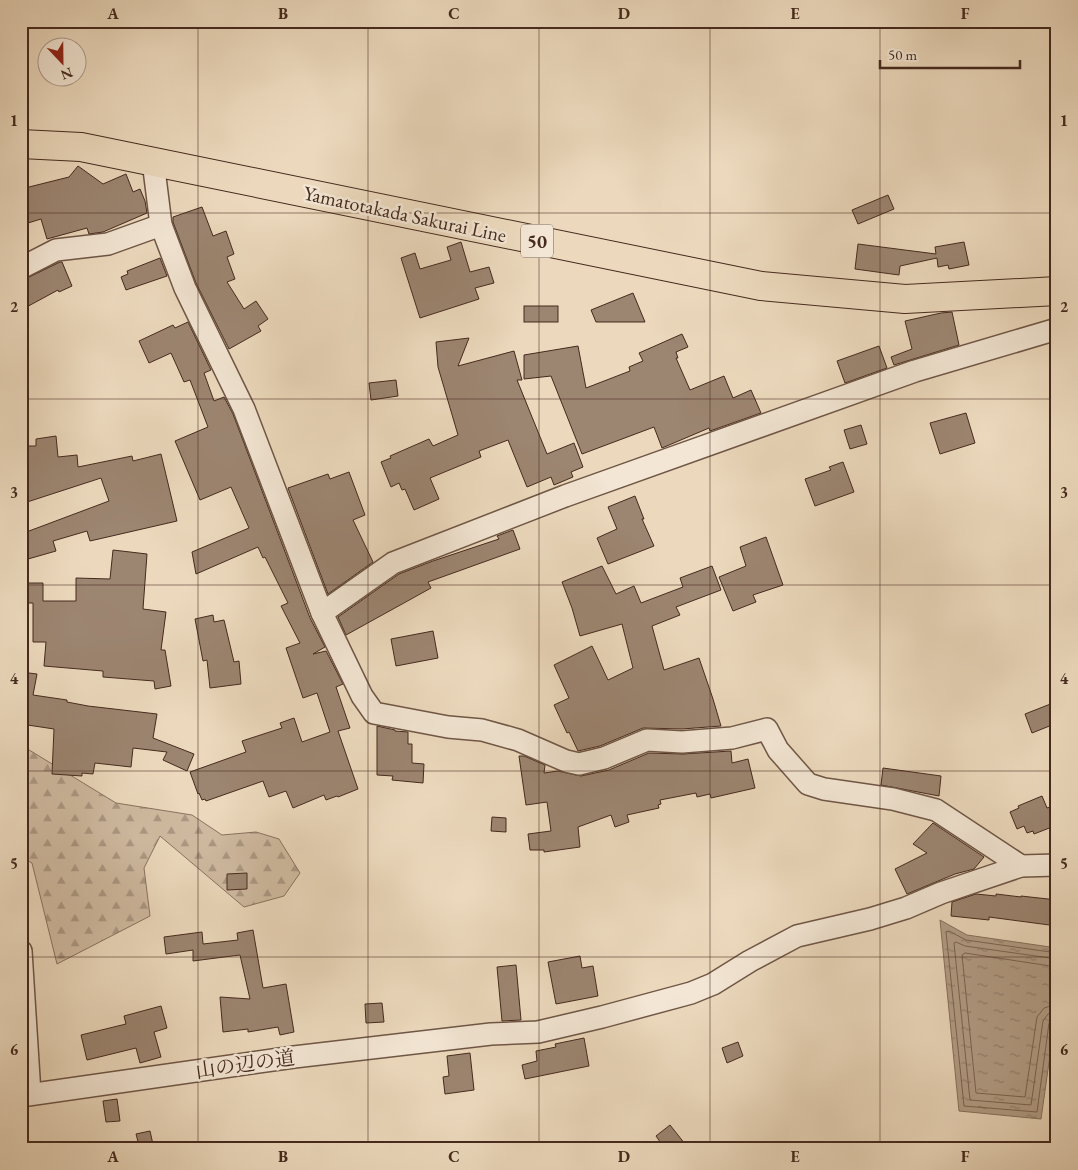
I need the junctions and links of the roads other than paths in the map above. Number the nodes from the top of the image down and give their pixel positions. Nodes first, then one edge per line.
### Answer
1 (21, 144) edge
2 (153, 161) junction
3 (161, 225) junction
4 (21, 268) edge
5 (1057, 291) edge
6 (1057, 329) edge
7 (322, 613) junction
8 (1057, 865) edge
9 (1021, 866) junction
10 (21, 951) edge
11 (26, 1095) edge

1 - 2 main road, Yamatotakada Sakurai Line / 50
2 - 3 street
2 - 5 main road, Yamatotakada Sakurai Line / 50
3 - 4 street
3 - 7 street
6 - 7 street
7 - 9 street
8 - 9 street, 山の辺の道
9 - 11 street, 山の辺の道
10 - 11 street, 山の辺の道

